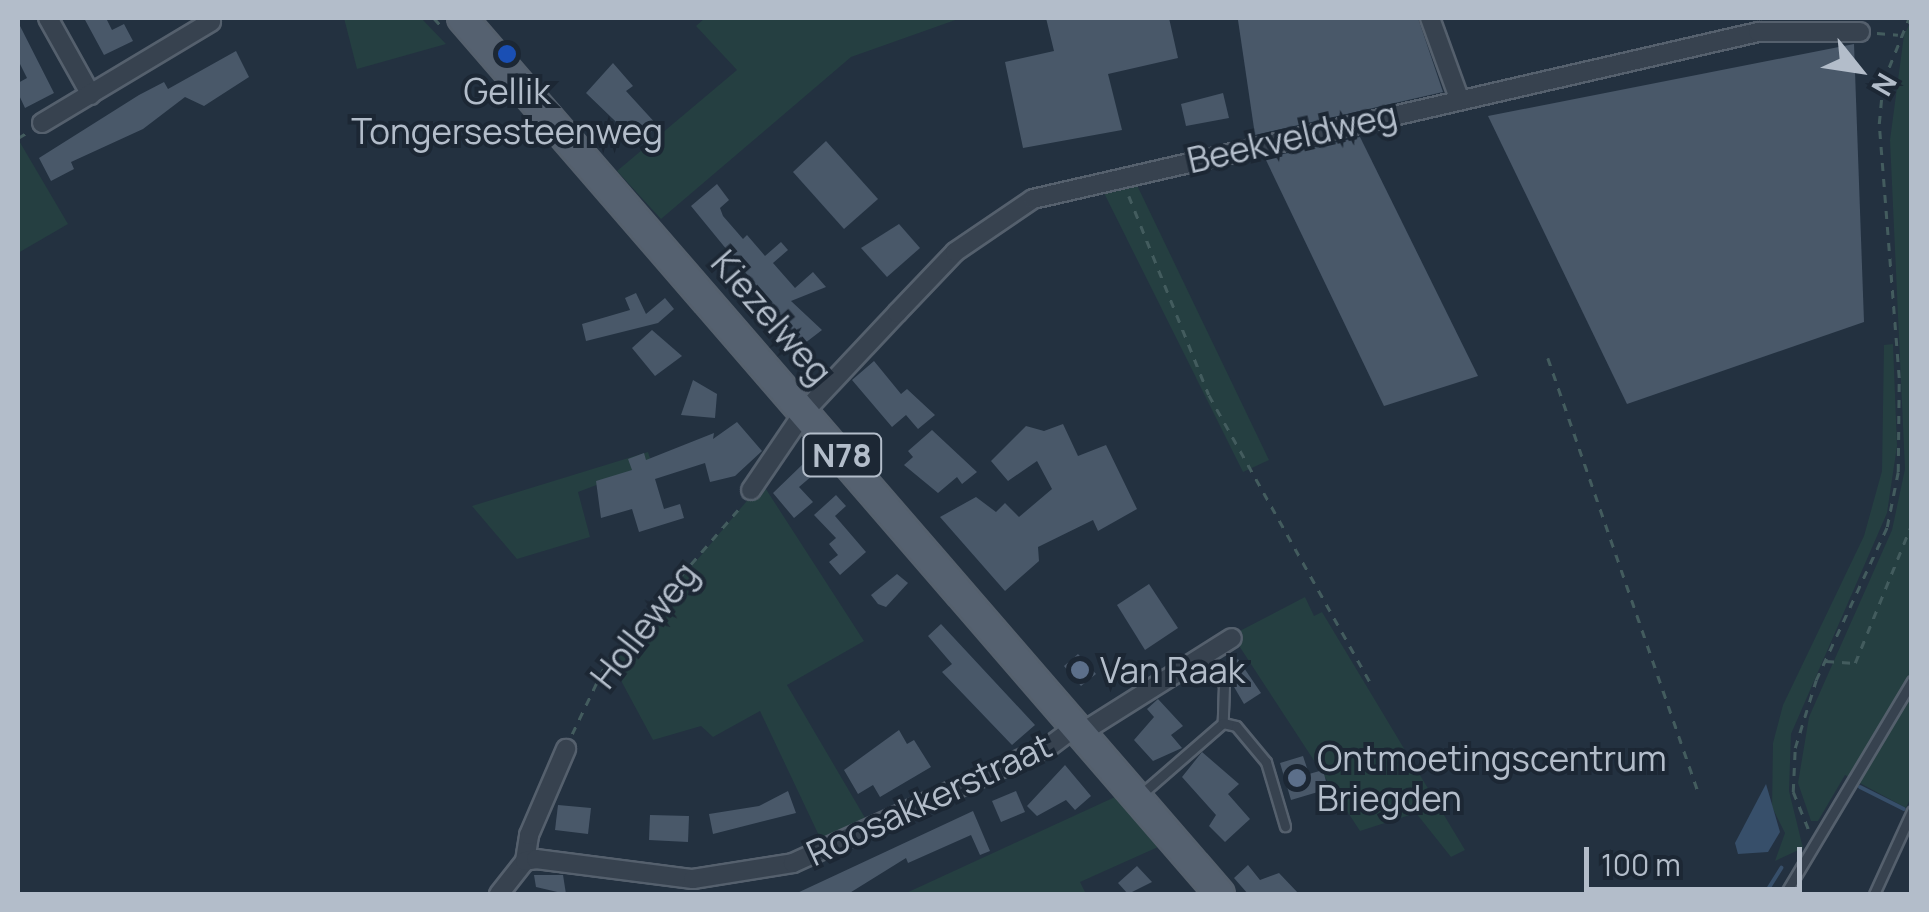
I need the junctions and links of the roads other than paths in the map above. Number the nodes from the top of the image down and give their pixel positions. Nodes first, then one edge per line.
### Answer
1 (48, 18) edge
2 (462, 18) edge
3 (1430, 18) edge
4 (211, 22) dead end
5 (1860, 32) road end
6 (91, 95) junction
7 (1459, 98) junction
8 (42, 123) dead end
9 (804, 412) junction
10 (751, 490) road end
11 (1232, 638) dead end
12 (1196, 661) junction
13 (1912, 681) edge
14 (1224, 723) junction
15 (1078, 730) junction
16 (566, 749) road end
17 (1137, 798) junction
18 (1912, 811) edge
19 (1285, 826) dead end
20 (526, 861) junction
21 (499, 894) edge
22 (1220, 894) edge
23 (1784, 894) edge
24 (1874, 894) edge

1 - 6 street
2 - 9 main road, Kiezelweg / N78
3 - 7 street
4 - 6 street
5 - 7 street, Beekveldweg
6 - 8 street
7 - 9 street, Beekveldweg
9 - 10 street
9 - 15 main road, Kiezelweg / N78
11 - 12 street, Roosakkerstraat
12 - 14 lane
12 - 15 street, Roosakkerstraat
13 - 23 lane
14 - 17 lane
14 - 19 lane
15 - 17 main road, Kiezelweg / N78
15 - 20 street, Roosakkerstraat
16 - 20 street
17 - 22 main road, Kiezelweg / N78
18 - 24 lane
20 - 21 street

